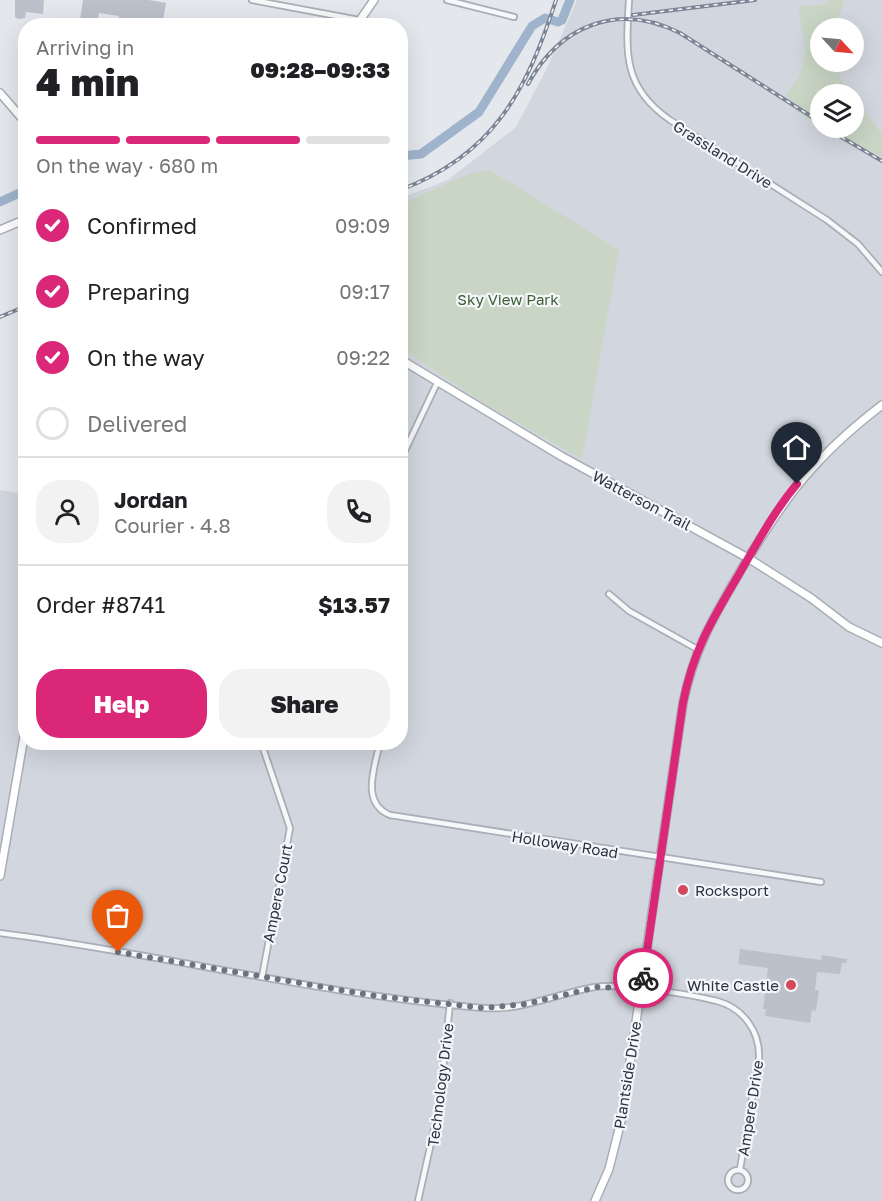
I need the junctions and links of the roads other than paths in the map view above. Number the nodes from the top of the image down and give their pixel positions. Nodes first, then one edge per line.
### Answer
1 (252, 0) edge
2 (374, 0) edge
3 (447, 0) edge
4 (629, 0) edge
5 (293, 3) edge
6 (514, 17) dead end
7 (342, 18) edge
8 (361, 18) edge
9 (0, 93) edge
10 (18, 114) edge
11 (18, 222) edge
12 (0, 230) edge
13 (882, 272) edge
14 (408, 364) edge
15 (437, 383) junction
16 (882, 405) edge
17 (408, 444) edge
18 (748, 558) junction
19 (609, 594) dead end
20 (882, 643) edge
21 (698, 649) junction
22 (22, 750) edge
23 (264, 750) edge
24 (379, 750) edge
25 (661, 858) junction
26 (0, 876) edge
27 (821, 882) dead end
28 (0, 933) edge
29 (262, 977) junction
30 (641, 989) junction
31 (450, 1003) junction
32 (740, 1169) junction
33 (418, 1201) edge
34 (595, 1201) edge

1 - 5 street
2 - 8 street
3 - 6 street
4 - 13 street, Grassland Drive
5 - 7 street
9 - 10 street
11 - 12 street
14 - 15 street, Watterson Trail
15 - 17 street
15 - 18 street, Watterson Trail
16 - 18 street, Plantside Drive
18 - 20 street, Watterson Trail
18 - 21 street, Plantside Drive
19 - 21 street
21 - 25 street, Plantside Drive
22 - 26 street
23 - 29 street, Ampere Court
24 - 25 street, Holloway Road
25 - 27 street, Holloway Road
25 - 30 street, Plantside Drive
28 - 29 street, Ampere Drive
29 - 31 street, Ampere Drive
30 - 31 street, Ampere Drive
30 - 32 street, Ampere Drive
30 - 34 street, Plantside Drive
31 - 33 street, Technology Drive
32 - 32 street, Ampere Drive

